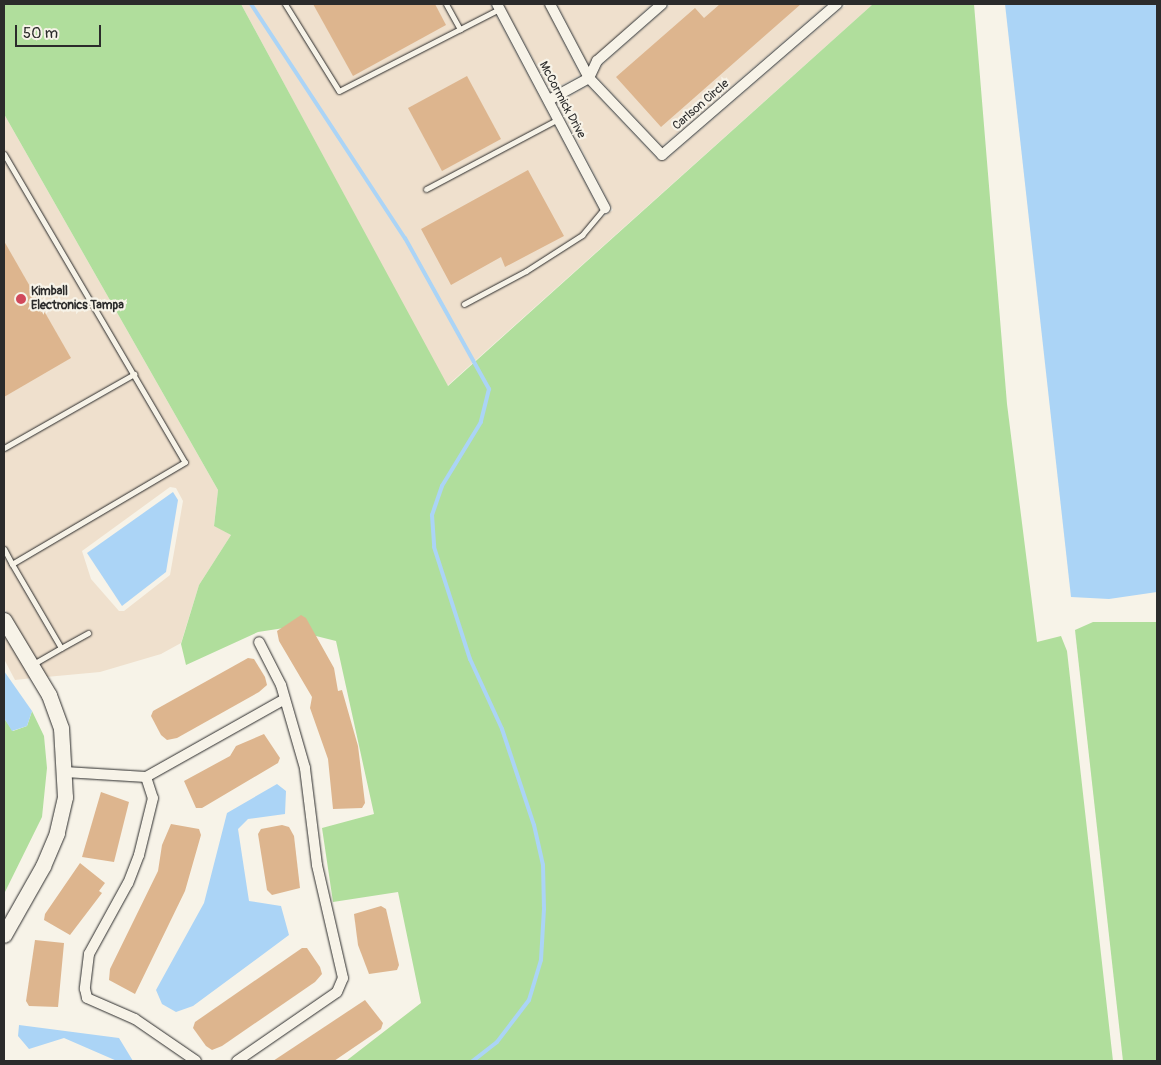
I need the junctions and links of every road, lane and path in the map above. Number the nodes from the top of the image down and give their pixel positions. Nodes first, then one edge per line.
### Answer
1 (285, 4) edge
2 (446, 4) edge
3 (550, 4) edge
4 (662, 4) edge
5 (837, 4) edge
6 (498, 6) edge
7 (460, 29) junction
8 (589, 78) junction
9 (549, 100) junction
10 (559, 118) junction
11 (4, 154) edge
12 (426, 189) dead end
13 (605, 208) joint
14 (464, 304) dead end
15 (134, 374) junction
16 (4, 448) edge
17 (4, 549) edge
18 (12, 564) junction
19 (4, 620) edge
20 (88, 633) dead end
21 (259, 642) dead end
22 (61, 648) junction
23 (32, 664) junction
24 (285, 699) junction
25 (65, 772) junction
26 (146, 777) junction
27 (4, 935) edge
28 (196, 1061) edge
29 (238, 1061) edge

1 - 7 lane
2 - 7 lane
3 - 8 street, Carlson Circle
4 - 8 street
5 - 8 street, Carlson Circle
6 - 7 lane
6 - 9 street, McCormick Drive
8 - 9 street
9 - 10 street, McCormick Drive
10 - 12 lane
10 - 13 street, McCormick Drive
11 - 15 lane
13 - 14 lane
15 - 16 lane
15 - 18 lane
17 - 18 lane
18 - 22 lane
19 - 23 street
20 - 22 lane
21 - 24 street
22 - 23 lane
23 - 25 street
24 - 26 street
24 - 29 street
25 - 26 street
25 - 27 street
26 - 28 street

